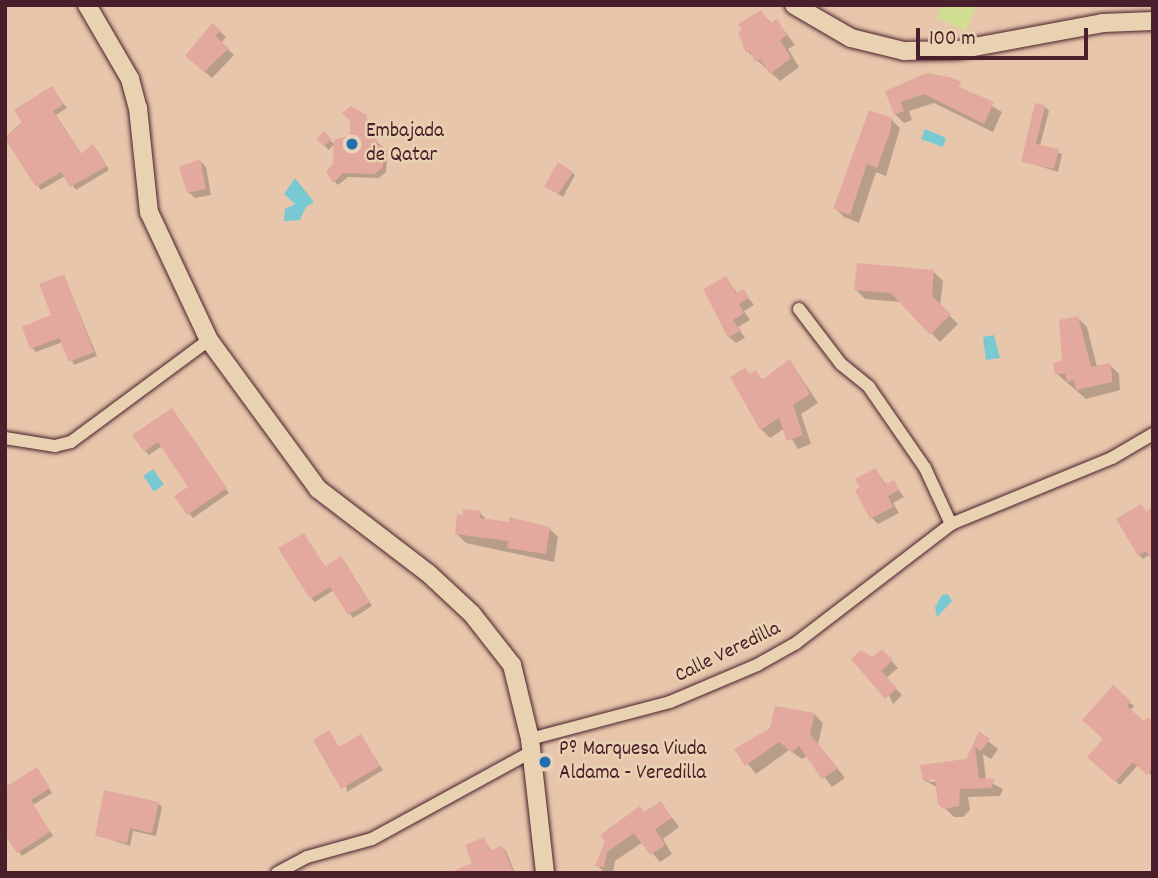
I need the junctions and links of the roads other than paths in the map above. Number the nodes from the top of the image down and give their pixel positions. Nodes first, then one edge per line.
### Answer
1 (87, 5) edge
2 (794, 5) edge
3 (1153, 21) edge
4 (799, 309) dead end
5 (209, 340) junction
6 (1153, 434) edge
7 (5, 438) edge
8 (951, 524) junction
9 (530, 746) junction
10 (276, 873) edge
11 (545, 873) edge

1 - 5 street
2 - 3 street
4 - 8 street
5 - 7 street
5 - 9 street
6 - 8 street, Calle Veredilla
8 - 9 street, Calle Veredilla
9 - 10 street, Calle Veredilla
9 - 11 street

